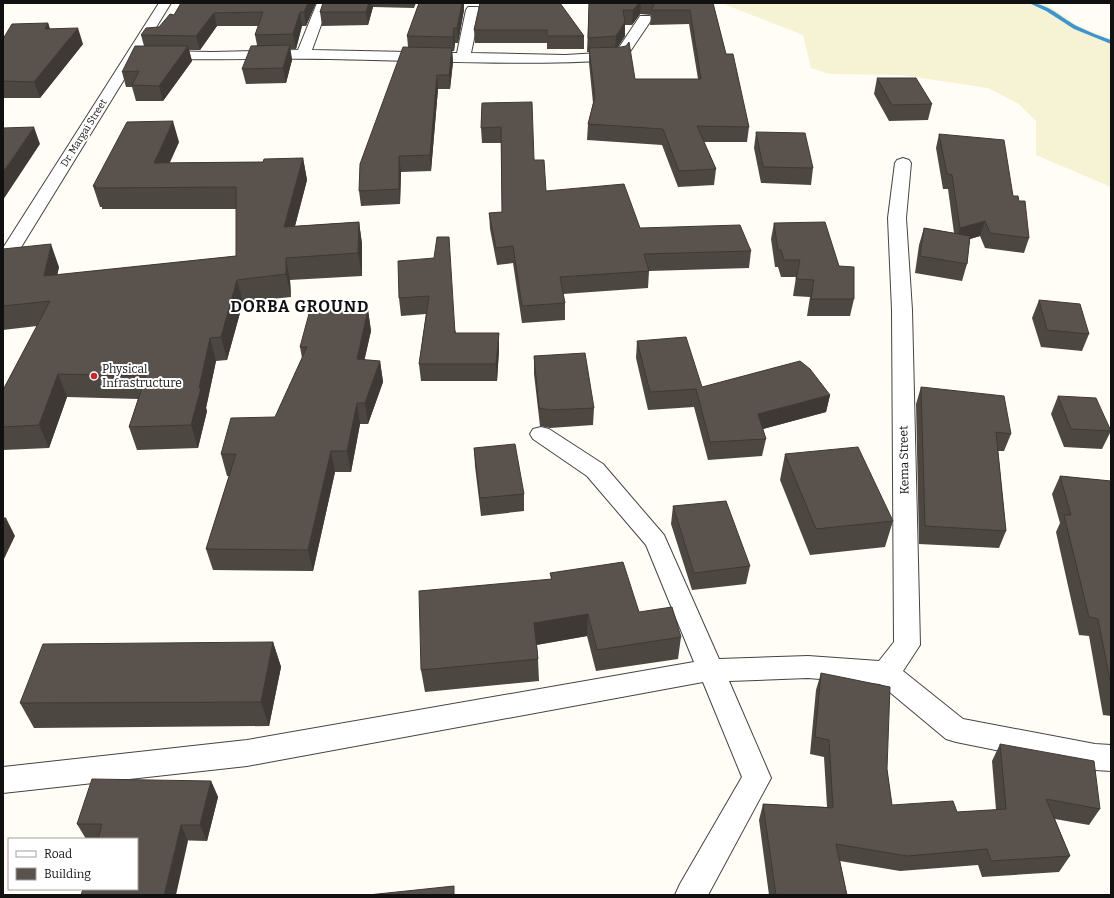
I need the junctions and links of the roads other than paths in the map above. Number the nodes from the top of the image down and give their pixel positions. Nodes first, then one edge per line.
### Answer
1 (164, 3) edge
2 (323, 3) edge
3 (473, 10) dead end
4 (645, 18) dead end
5 (303, 54) junction
6 (132, 55) junction
7 (463, 58) junction
8 (903, 163) dead end
9 (3, 262) edge
10 (541, 434) dead end
11 (710, 670) junction
12 (886, 673) junction
13 (1111, 758) edge
14 (3, 780) edge
15 (691, 895) edge

1 - 6 street, Dr. Margai Street
2 - 5 street
3 - 7 street
4 - 7 street
5 - 6 street
5 - 7 street
6 - 9 street, Dr. Margai Street
8 - 12 street, Kema Street
10 - 11 street
11 - 12 street
11 - 14 street
11 - 15 street
12 - 13 street

